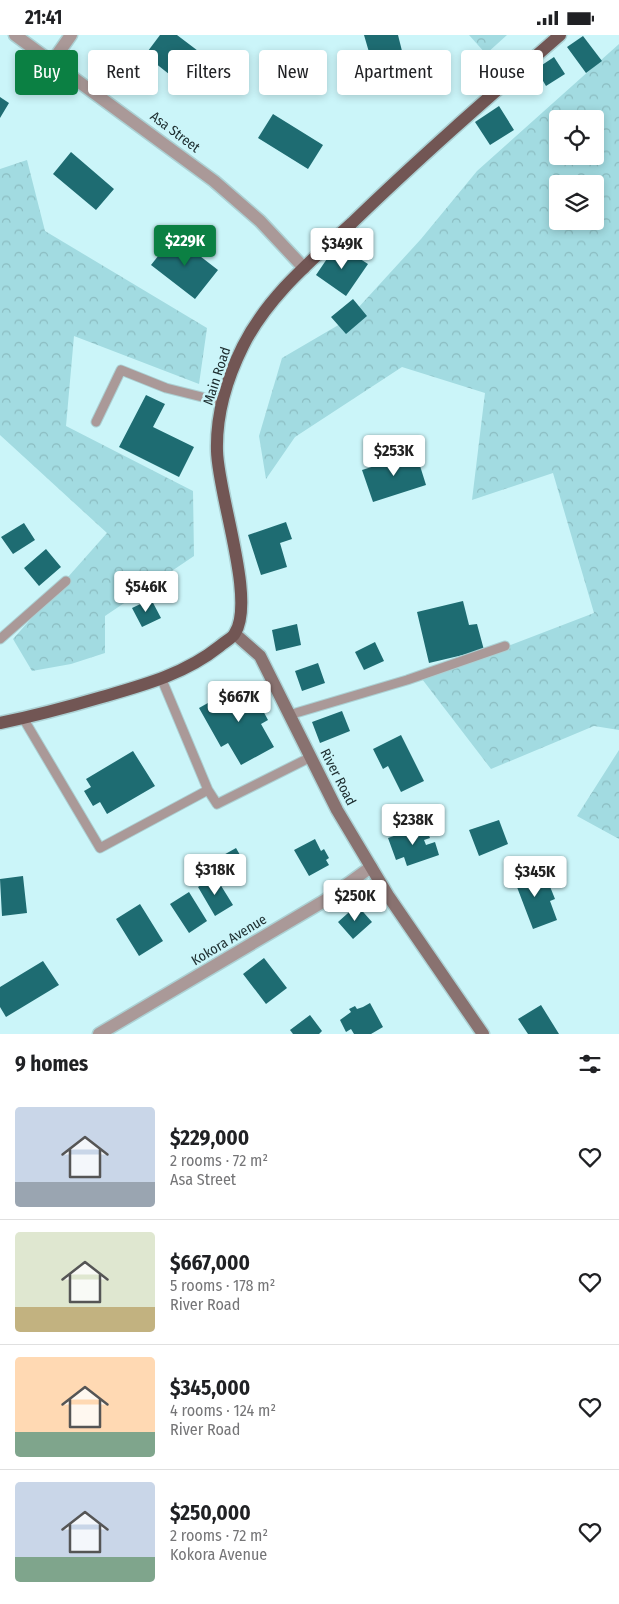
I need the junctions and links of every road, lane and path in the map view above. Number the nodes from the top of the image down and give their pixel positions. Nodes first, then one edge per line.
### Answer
1 (15, 35) edge
2 (71, 35) edge
3 (560, 35) edge
4 (36, 50) edge
5 (60, 50) edge
6 (78, 81) edge
7 (304, 268) junction
8 (222, 402) junction
9 (96, 422) dead end
10 (66, 581) dead end
11 (235, 634) junction
12 (0, 639) edge
13 (505, 646) dead end
14 (162, 680) junction
15 (290, 715) junction
16 (23, 718) junction
17 (3, 724) edge
18 (310, 757) junction
19 (208, 789) junction
20 (371, 867) junction
21 (99, 1034) edge
22 (484, 1034) edge

1 - 4 street, Asa Street
2 - 5 street
3 - 7 main road, Main Road
6 - 7 street, Asa Street
7 - 8 main road, Main Road
8 - 9 lane
8 - 11 main road, Main Road
10 - 12 lane
11 - 14 main road
11 - 15 street, River Road
13 - 15 lane
14 - 16 main road
14 - 19 lane
15 - 18 street, River Road
16 - 17 main road
16 - 19 lane
18 - 19 lane
18 - 20 street, River Road
20 - 21 street, Kokora Avenue
20 - 22 street, River Road

